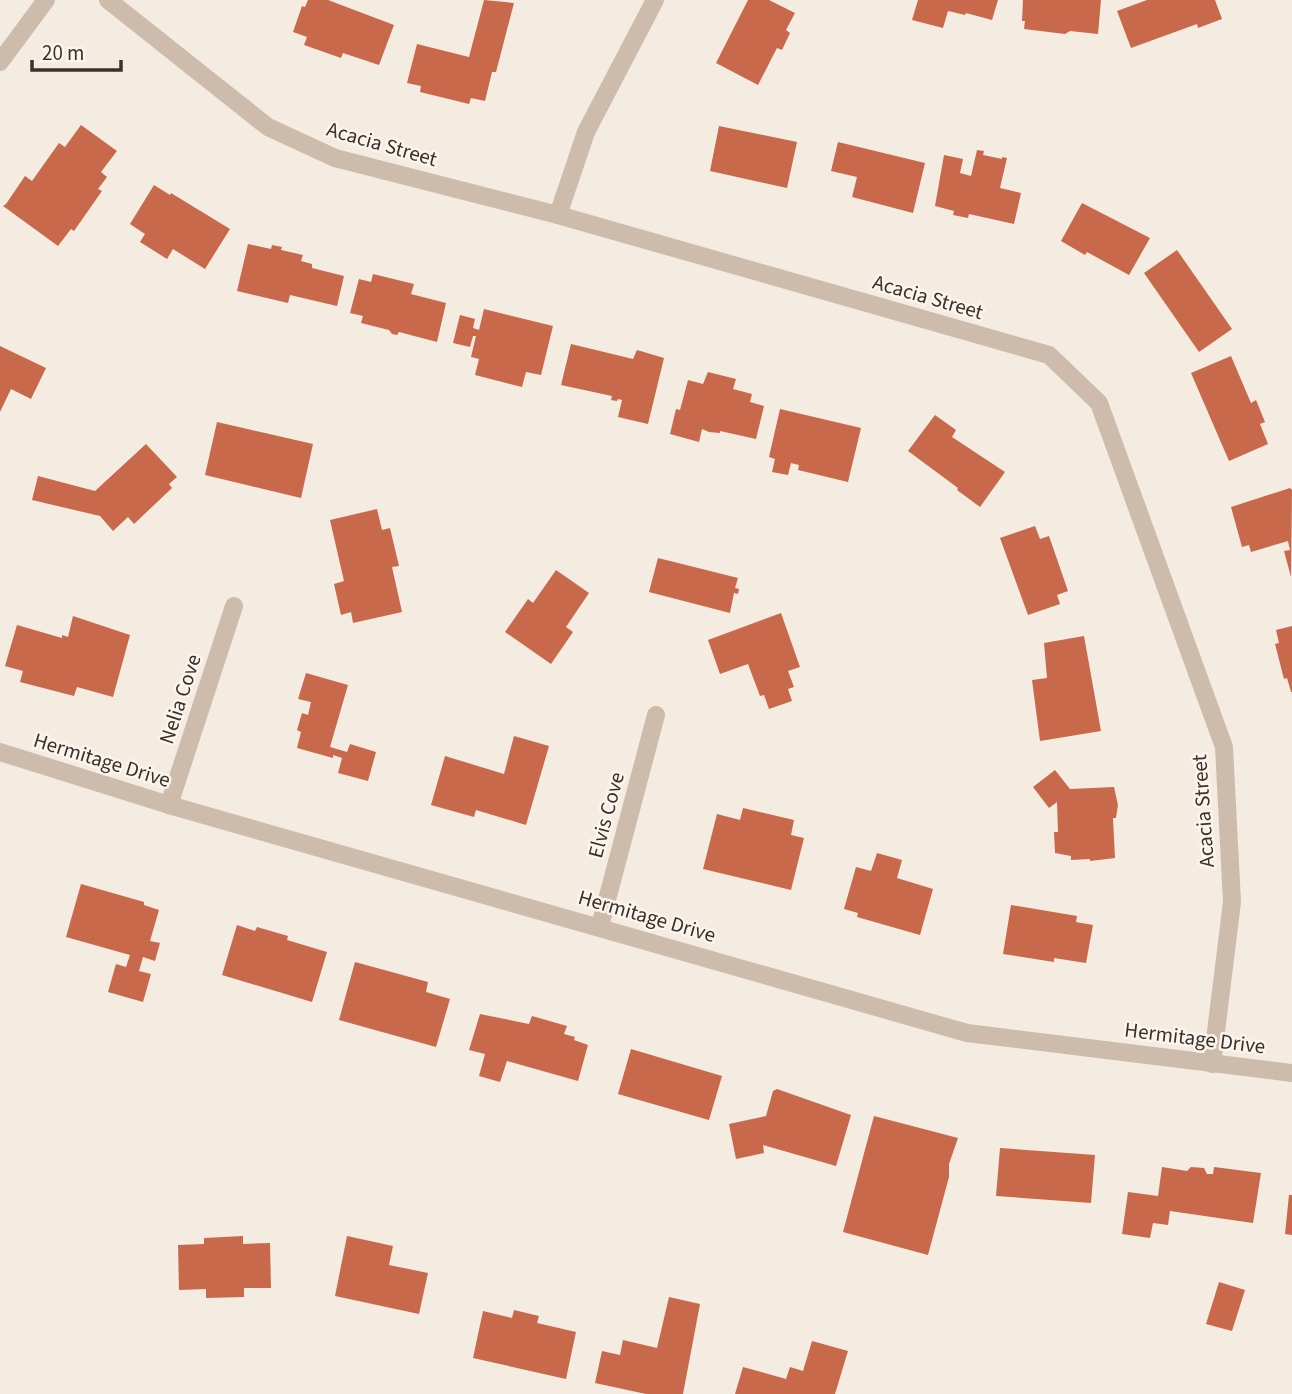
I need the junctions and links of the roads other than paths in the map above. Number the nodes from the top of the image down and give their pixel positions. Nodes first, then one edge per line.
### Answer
1 (46, 0) edge
2 (108, 0) edge
3 (655, 0) edge
4 (0, 62) edge
5 (558, 215) junction
6 (234, 606) dead end
7 (656, 715) dead end
8 (0, 752) edge
9 (169, 805) junction
10 (600, 926) junction
11 (1212, 1064) junction
12 (1292, 1073) edge

1 - 4 street
2 - 5 street, Acacia Street
3 - 5 street
5 - 11 street, Acacia Street
6 - 9 street, Nelia Cove
7 - 10 street, Elvis Cove
8 - 9 street, Hermitage Drive
9 - 10 street, Hermitage Drive
10 - 11 street, Hermitage Drive
11 - 12 street, Hermitage Drive

